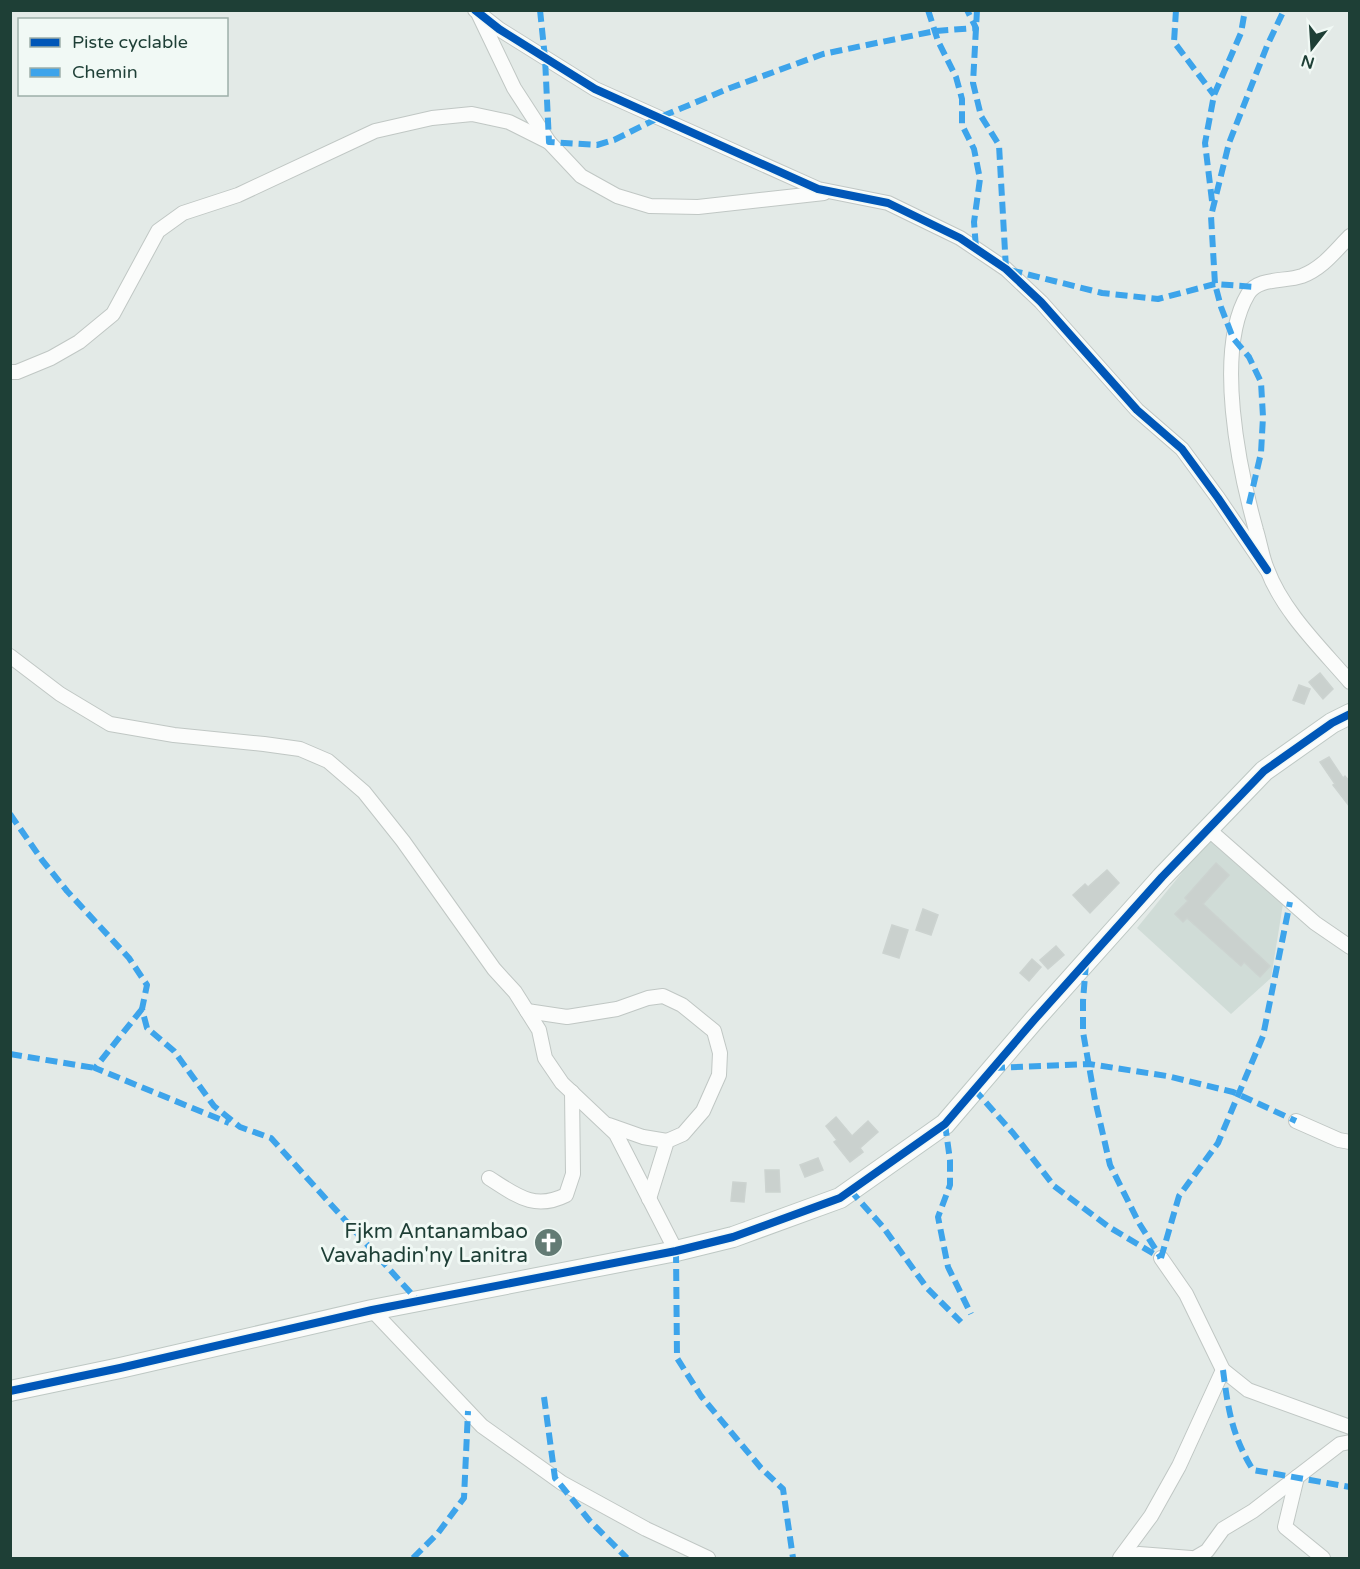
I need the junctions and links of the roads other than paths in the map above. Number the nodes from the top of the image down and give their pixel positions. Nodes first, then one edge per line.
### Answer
1 (476, 11) edge
2 (549, 142) junction
3 (832, 192) junction
4 (1350, 236) edge
5 (10, 372) edge
6 (1267, 570) junction
7 (10, 656) edge
8 (1350, 682) edge
9 (1350, 714) edge
10 (1208, 829) junction
11 (1350, 947) edge
12 (527, 1011) junction
13 (572, 1092) junction
14 (1296, 1121) dead end
15 (605, 1123) junction
16 (667, 1141) junction
17 (1350, 1142) edge
18 (489, 1178) dead end
19 (649, 1199) junction
20 (676, 1251) junction
21 (1161, 1258) dead end
22 (372, 1310) junction
23 (1223, 1370) junction
24 (10, 1391) edge
25 (1350, 1427) edge
26 (1350, 1442) edge
27 (1298, 1477) junction
28 (708, 1558) edge
29 (1121, 1558) edge
30 (1193, 1558) edge
31 (1323, 1558) edge

1 - 2 street
1 - 3 street
2 - 3 street
2 - 5 street
3 - 6 street
4 - 6 street
6 - 8 street
7 - 12 street
9 - 10 street
10 - 11 street
10 - 20 street
12 - 13 street
12 - 16 street
13 - 15 street
13 - 18 street
14 - 17 street
15 - 16 street
15 - 19 street
16 - 19 street
19 - 20 street
20 - 22 street
21 - 23 street
22 - 24 street
22 - 28 street
23 - 25 street
23 - 29 street
26 - 27 street
27 - 30 street
27 - 31 street
29 - 30 street

